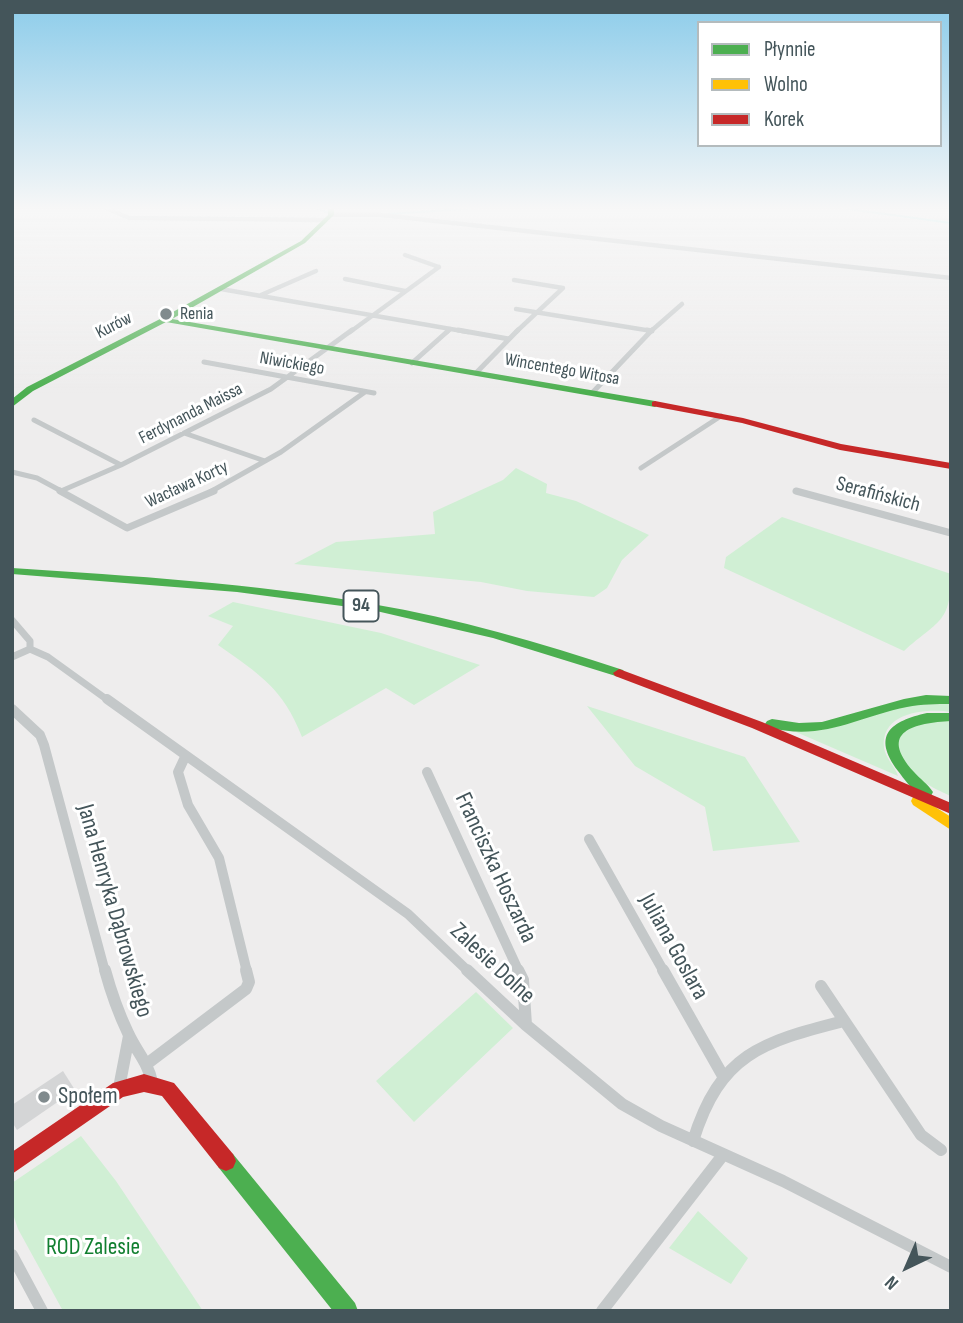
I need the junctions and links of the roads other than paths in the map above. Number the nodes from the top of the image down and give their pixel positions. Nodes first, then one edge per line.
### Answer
1 (254, 270) edge
2 (435, 270) edge
3 (876, 270) edge
4 (316, 271) dead end
5 (951, 278) edge
6 (345, 279) dead end
7 (514, 280) dead end
8 (221, 289) junction
9 (405, 291) junction
10 (260, 295) junction
11 (682, 304) dead end
12 (516, 309) dead end
13 (538, 312) junction
14 (372, 316) junction
15 (164, 320) junction
16 (450, 330) junction
17 (652, 331) junction
18 (509, 339) junction
19 (327, 349) junction
20 (204, 362) dead end
21 (412, 363) junction
22 (476, 373) junction
23 (286, 378) junction
24 (365, 391) junction
25 (593, 392) junction
26 (374, 393) dead end
27 (12, 404) edge
28 (721, 416) junction
29 (34, 420) dead end
30 (184, 433) junction
31 (265, 461) junction
32 (121, 465) junction
33 (951, 466) edge
34 (641, 468) dead end
35 (12, 472) edge
36 (61, 491) junction
37 (796, 491) dead end
38 (951, 533) edge
39 (12, 570) edge
40 (12, 620) edge
41 (30, 649) junction
42 (12, 657) edge
43 (951, 700) edge
44 (12, 709) edge
45 (726, 711) junction
46 (951, 717) edge
47 (185, 757) junction
48 (427, 772) dead end
49 (873, 774) junction
50 (951, 807) edge
51 (951, 825) edge
52 (589, 839) dead end
53 (821, 986) dead end
54 (844, 1021) junction
55 (526, 1024) junction
56 (129, 1036) junction
57 (148, 1063) junction
58 (723, 1076) junction
59 (152, 1082) junction
60 (119, 1089) junction
61 (693, 1141) junction
62 (941, 1150) dead end
63 (723, 1155) junction
64 (12, 1164) edge
65 (12, 1255) edge
66 (951, 1267) edge
67 (42, 1311) edge
68 (347, 1311) edge
69 (601, 1311) edge

1 - 8 street, Kurów
2 - 9 street, Ferdynanda Maissa
3 - 5 street
4 - 10 street
6 - 9 street
7 - 13 street
8 - 10 street
8 - 15 street, Kurów
9 - 14 street, Ferdynanda Maissa
10 - 14 street
11 - 17 street
12 - 13 street
13 - 17 street
13 - 18 street
14 - 16 street
14 - 19 street, Ferdynanda Maissa
15 - 19 street, Wincentego Witosa
15 - 27 street, Kurów
16 - 18 street
16 - 21 street
17 - 25 street
18 - 22 street
19 - 21 street, Wincentego Witosa
19 - 23 street, Ferdynanda Maissa
20 - 23 street, Niwickiego
21 - 22 street, Wincentego Witosa
22 - 25 street, Wincentego Witosa
23 - 24 street, Niwickiego
23 - 30 street, Ferdynanda Maissa
24 - 26 street, Niwickiego
24 - 31 street, Wacława Korty
25 - 28 street, Wincentego Witosa
28 - 33 street, Wincentego Witosa
28 - 34 street
29 - 32 street
30 - 31 street
30 - 32 street, Ferdynanda Maissa
31 - 36 street, Wacława Korty
32 - 36 street, Ferdynanda Maissa
35 - 36 street, Wacława Korty
37 - 38 street, Serafińskich
39 - 45 street, 94
40 - 41 street
41 - 42 street
41 - 47 street, Zalesie Dolne
43 - 45 street
44 - 56 street, Jana Henryka Dąbrowskiego
45 - 49 street, 94
46 - 50 street
47 - 55 street, Zalesie Dolne
47 - 57 street
48 - 55 street, Franciszka Hoszarda
49 - 50 street, 94
49 - 51 street
52 - 58 street, Juliana Goslara
53 - 54 street
54 - 58 street
54 - 62 street
55 - 61 street, Zalesie Dolne
56 - 57 street, Jana Henryka Dąbrowskiego
56 - 60 street
57 - 59 street, Jana Henryka Dąbrowskiego
58 - 61 street
59 - 60 street
59 - 68 street
60 - 64 street
61 - 63 street, Zalesie Dolne
63 - 66 street, Zalesie Dolne
63 - 69 street
65 - 67 street

